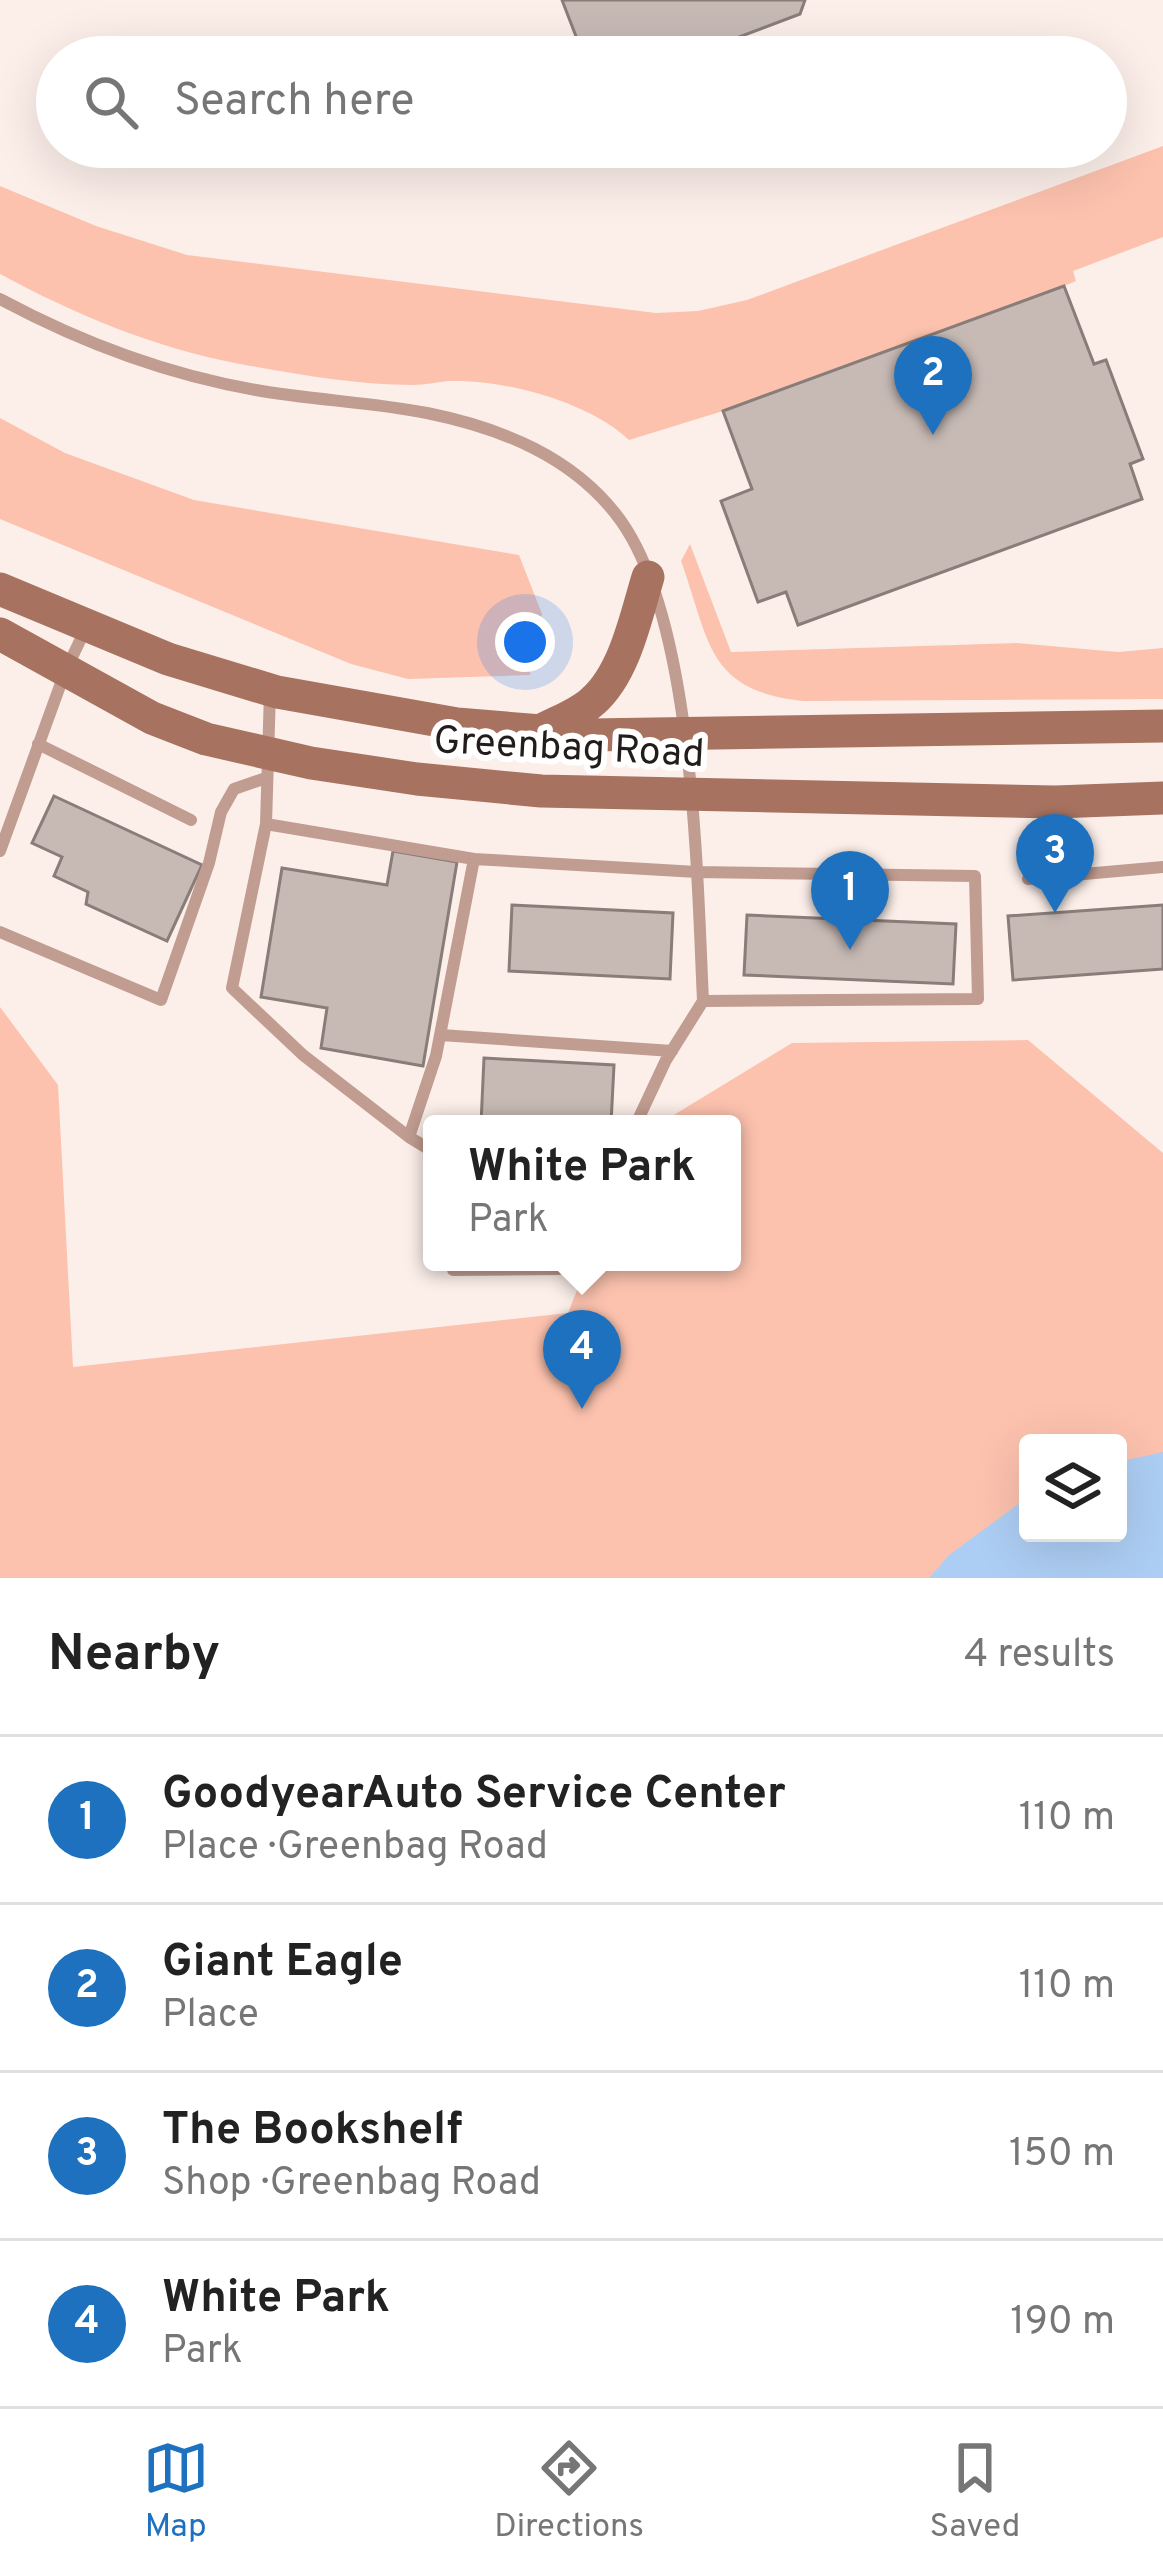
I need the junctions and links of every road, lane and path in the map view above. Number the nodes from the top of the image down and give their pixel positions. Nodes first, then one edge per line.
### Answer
1 (0, 299) edge
2 (648, 577) junction
3 (0, 589) edge
4 (87, 625) junction
5 (0, 634) edge
6 (65, 672) junction
7 (270, 689) junction
8 (1163, 727) edge
9 (538, 732) junction
10 (683, 734) junction
11 (38, 745) junction
12 (266, 766) junction
13 (688, 795) junction
14 (1163, 798) edge
15 (190, 820) dead end
16 (266, 824) junction
17 (0, 850) edge
18 (474, 859) junction
19 (1163, 867) edge
20 (697, 872) junction
21 (1028, 879) dead end
22 (0, 932) edge
23 (703, 1001) junction
24 (441, 1035) junction
25 (672, 1051) junction
26 (640, 1115) edge
27 (409, 1137) junction
28 (423, 1146) edge

1 - 2 lane
2 - 9 main road
2 - 10 lane
3 - 4 main road, Greenbag Road
4 - 6 lane
4 - 7 main road, Greenbag Road
5 - 6 main road, Greenbag Road
6 - 11 lane
6 - 12 main road, Greenbag Road
7 - 9 main road, Greenbag Road
7 - 12 lane
8 - 10 main road, Greenbag Road
9 - 10 main road, Greenbag Road
10 - 13 lane
11 - 15 lane
11 - 17 lane
12 - 13 main road, Greenbag Road
12 - 16 lane
12 - 22 lane
13 - 14 main road, Greenbag Road
13 - 20 lane
16 - 18 lane
16 - 27 lane
18 - 20 lane
18 - 24 lane
19 - 21 lane
20 - 23 lane
20 - 23 lane
23 - 25 lane
24 - 25 lane
24 - 27 lane
25 - 26 lane
27 - 28 lane

